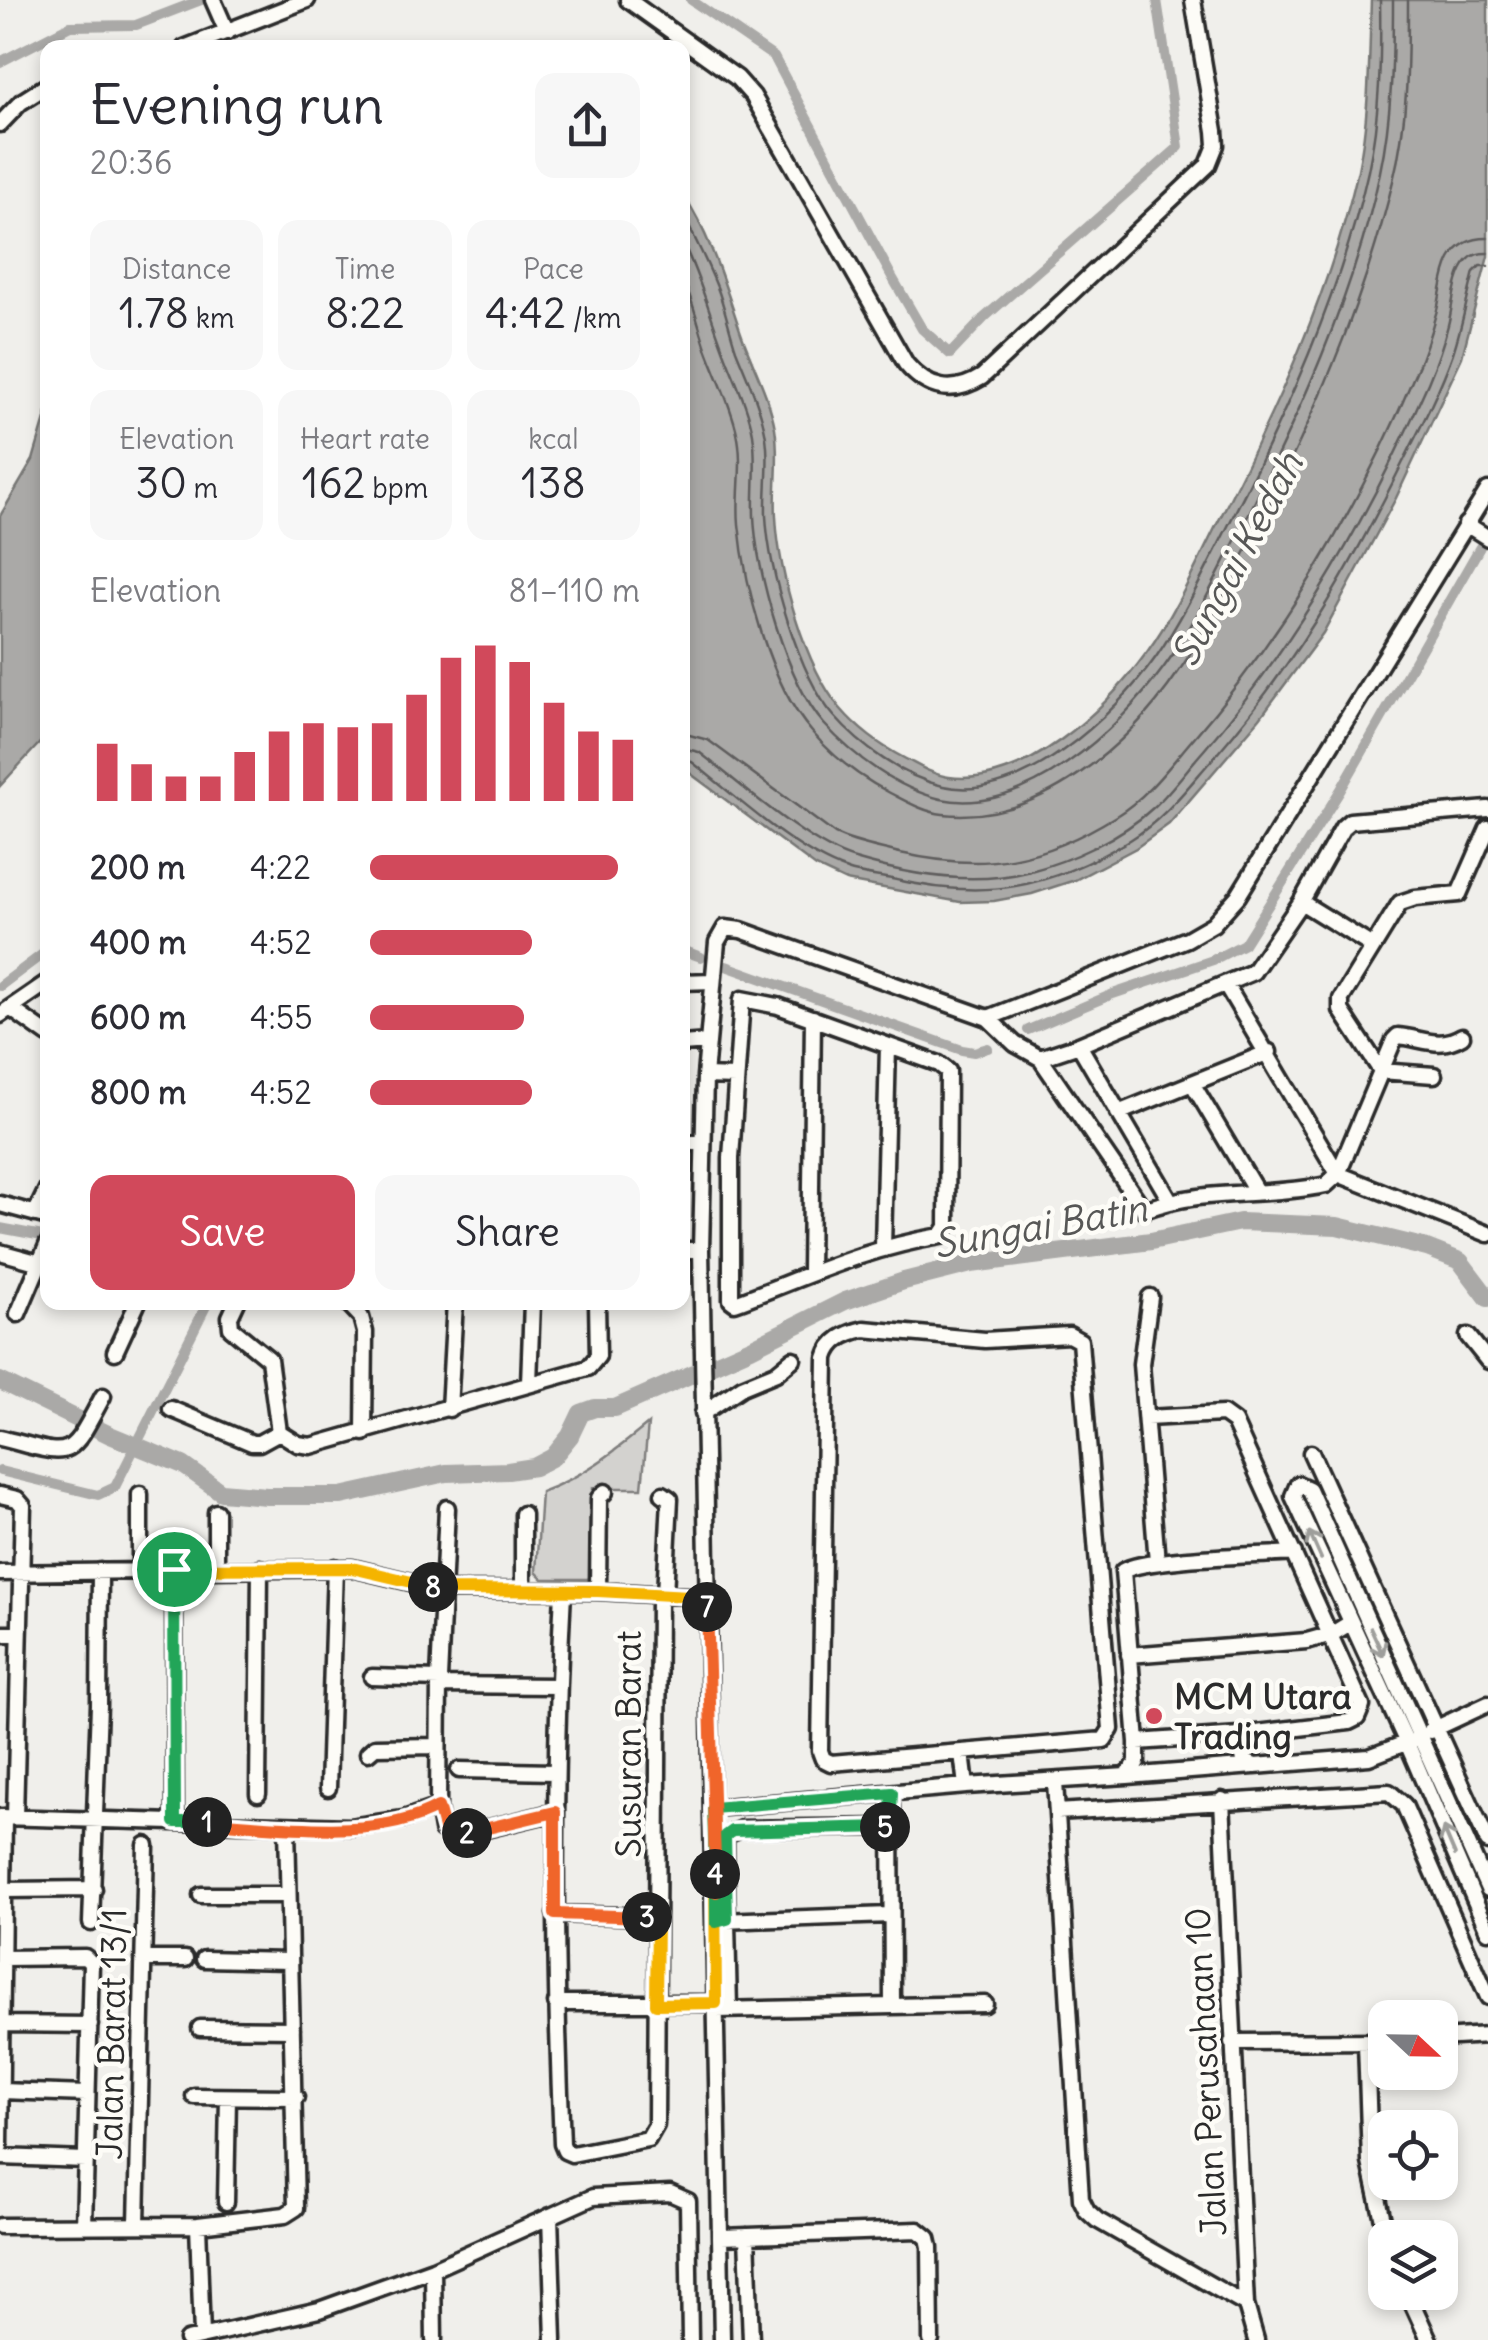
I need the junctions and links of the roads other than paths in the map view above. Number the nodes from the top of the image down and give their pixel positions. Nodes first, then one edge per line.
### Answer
1 (306, 0) edge
2 (628, 0) edge
3 (1194, 0) edge
4 (215, 5) edge
5 (227, 32) junction
6 (206, 40) edge
7 (682, 40) edge
8 (690, 46) edge
9 (40, 90) edge
10 (0, 124) edge
11 (1488, 490) edge
12 (1466, 524) junction
13 (1488, 538) edge
14 (1488, 810) edge
15 (1488, 828) edge
16 (1301, 902) junction
17 (1372, 946) junction
18 (712, 981) junction
19 (690, 982) edge
20 (1226, 985) junction
21 (40, 988) edge
22 (5, 1012) edge
23 (813, 1018) junction
24 (988, 1018) junction
25 (40, 1031) edge
26 (1462, 1036) dead end
27 (708, 1042) junction
28 (690, 1043) edge
29 (1078, 1045) junction
30 (888, 1046) junction
31 (1268, 1052) junction
32 (1040, 1058) junction
33 (1381, 1071) junction
34 (1434, 1074) dead end
35 (705, 1076) junction
36 (735, 1077) junction
37 (1192, 1083) junction
38 (1118, 1113) junction
39 (690, 1144) edge
40 (703, 1144) junction
41 (1338, 1174) junction
42 (1256, 1191) junction
43 (1170, 1200) junction
44 (0, 1204) edge
45 (40, 1215) edge
46 (1488, 1234) edge
47 (882, 1247) junction
48 (690, 1250) edge
49 (701, 1250) junction
50 (0, 1252) edge
51 (40, 1263) joint
52 (810, 1272) junction
53 (1150, 1297) dead end
54 (134, 1310) edge
55 (234, 1310) edge
56 (354, 1310) edge
57 (455, 1310) edge
58 (532, 1310) edge
59 (597, 1310) edge
60 (18, 1314) dead end
61 (1468, 1336) dead end
62 (116, 1352) dead end
63 (793, 1359) dead end
64 (1488, 1361) edge
65 (530, 1383) junction
66 (99, 1403) dead end
67 (170, 1409) dead end
68 (449, 1409) junction
69 (703, 1413) junction
70 (1146, 1418) junction
71 (278, 1432) junction
72 (364, 1433) junction
73 (0, 1438) edge
74 (1312, 1453) dead end
75 (605, 1492) dead end
76 (140, 1494) dead end
77 (664, 1494) dead end
78 (0, 1495) edge
79 (448, 1508) dead end
80 (216, 1512) dead end
81 (523, 1514) dead end
82 (1294, 1553) junction
83 (1157, 1562) junction
84 (335, 1567) junction
85 (216, 1568) junction
86 (260, 1568) junction
87 (140, 1569) junction
88 (174, 1569) junction
89 (0, 1572) edge
90 (21, 1572) junction
91 (100, 1572) junction
92 (444, 1590) junction
93 (523, 1591) junction
94 (598, 1591) junction
95 (563, 1592) junction
96 (662, 1594) junction
97 (707, 1597) junction
98 (1350, 1623) junction
99 (0, 1634) edge
100 (20, 1634) junction
101 (1332, 1634) junction
102 (1129, 1655) junction
103 (372, 1677) dead end
104 (439, 1682) junction
105 (558, 1686) junction
106 (1488, 1704) edge
107 (1436, 1728) junction
108 (1240, 1735) junction
109 (1414, 1740) junction
110 (1137, 1742) junction
111 (438, 1746) junction
112 (368, 1753) dead end
113 (962, 1754) junction
114 (1254, 1766) junction
115 (459, 1770) dead end
116 (554, 1772) junction
117 (1127, 1776) junction
118 (1055, 1782) junction
119 (966, 1786) junction
120 (328, 1788) dead end
121 (892, 1793) junction
122 (258, 1794) dead end
123 (1222, 1800) junction
124 (438, 1807) junction
125 (713, 1808) junction
126 (555, 1812) junction
127 (1057, 1812) junction
128 (6, 1817) edge
129 (96, 1817) junction
130 (175, 1822) junction
131 (288, 1827) junction
132 (890, 1827) junction
133 (1488, 1842) edge
134 (146, 1845) dead end
135 (94, 1889) junction
136 (1488, 1889) edge
137 (4, 1890) junction
138 (201, 1895) dead end
139 (287, 1895) junction
140 (555, 1914) junction
141 (890, 1915) junction
142 (657, 1917) junction
143 (722, 1920) junction
144 (91, 1923) dead end
145 (1488, 1931) edge
146 (2, 1958) junction
147 (143, 1958) junction
148 (184, 1959) dead end
149 (204, 1959) dead end
150 (288, 1960) junction
151 (1488, 1996) edge
152 (556, 2003) junction
153 (656, 2004) junction
154 (985, 2004) dead end
155 (892, 2006) junction
156 (720, 2007) junction
157 (2, 2024) edge
158 (90, 2025) junction
159 (200, 2028) dead end
160 (292, 2030) junction
161 (1488, 2035) edge
162 (1458, 2037) edge
163 (1232, 2042) junction
164 (1366, 2042) joint
165 (1, 2091) edge
166 (87, 2094) junction
167 (194, 2096) dead end
168 (296, 2096) junction
169 (228, 2097) junction
170 (0, 2146) edge
171 (0, 2157) edge
172 (86, 2160) junction
173 (226, 2202) dead end
174 (550, 2216) junction
175 (1383, 2220) edge
176 (136, 2224) junction
177 (198, 2225) junction
178 (0, 2226) edge
179 (84, 2226) junction
180 (747, 2236) junction
181 (721, 2237) junction
182 (433, 2269) junction
183 (1246, 2306) junction
184 (1415, 2310) edge
185 (194, 2338) edge
186 (434, 2340) edge
187 (554, 2340) edge
188 (690, 2340) edge
189 (722, 2340) edge
190 (751, 2340) edge
191 (932, 2340) edge
192 (1256, 2340) edge
193 (1429, 2340) edge

1 - 5 street
2 - 7 street
3 - 8 street
4 - 5 street
5 - 6 street
9 - 10 street
11 - 12 street
12 - 13 street
12 - 24 street
14 - 16 street
15 - 17 street
16 - 17 street
16 - 20 street
17 - 33 street
18 - 19 street
18 - 24 street
18 - 27 street
20 - 29 street
20 - 31 street
21 - 22 street
22 - 25 street
23 - 30 street
23 - 36 street
23 - 52 street
24 - 32 street
26 - 33 street
27 - 28 street
27 - 35 street
29 - 32 street
29 - 38 street
30 - 47 street
30 - 47 street
31 - 37 street
31 - 41 street
32 - 43 street
33 - 34 street
33 - 41 street
35 - 36 street
35 - 40 street
36 - 52 street
37 - 38 street
37 - 42 street
38 - 43 street
39 - 40 street
40 - 49 street
41 - 42 street
41 - 46 street
42 - 43 street
44 - 45 street
47 - 52 street
48 - 49 street
49 - 69 street
50 - 51 street
51 - 60 street
53 - 70 street
54 - 62 street
55 - 71 street
56 - 72 street
57 - 68 street
58 - 65 street
59 - 65 street
61 - 64 street
63 - 69 street
65 - 68 street
66 - 73 street
67 - 71 street
68 - 72 street
69 - 97 street
70 - 82 street
70 - 83 street
71 - 72 street
74 - 107 street
75 - 94 street
76 - 87 street
77 - 96 street, Susuran Barat
78 - 90 street
79 - 92 street
80 - 85 street
81 - 93 street
82 - 83 street
82 - 101 street
83 - 102 street
84 - 86 street
84 - 92 street
84 - 120 street
85 - 86 street
85 - 88 street
86 - 122 street
87 - 88 street
87 - 91 street
88 - 130 street
89 - 90 street
90 - 91 street
90 - 100 street
91 - 129 street
92 - 93 street
92 - 104 street
93 - 95 street
94 - 95 street
94 - 96 street
95 - 105 street
96 - 97 street
96 - 142 street, Susuran Barat
97 - 125 street
98 - 101 street
98 - 109 street
98 -> 109 street
99 - 100 street
100 - 128 street
101 - 102 street
101 - 108 street
102 - 110 street
103 - 104 street
104 - 105 street
104 - 111 street
105 - 116 street
106 - 107 street
107 - 109 street
107 - 133 street
108 - 110 street
108 - 114 street
109 - 114 street
109 - 136 street
145 -> 109 street
110 - 117 street
111 - 112 street
111 - 124 street
113 - 113 street
113 - 119 street
114 - 117 street
115 - 116 street
116 - 126 street
117 - 118 street
118 - 119 street
118 - 127 street
119 - 121 street
121 - 125 street
121 - 132 street
123 - 127 street
123 - 151 street
123 - 163 street, Jalan Perusahaan 10
124 - 126 street
124 - 131 street
125 - 143 street
126 - 140 street
127 - 183 street
128 - 129 street
128 - 137 street
129 - 130 street
129 - 135 street
130 - 131 street
131 - 139 street
132 - 141 street
132 - 143 street
134 - 147 street, Jalan Barat 13/1
135 - 137 street, Jalan Barat 13/1
135 - 144 street
137 - 146 street
138 - 139 street
139 - 150 street
140 - 142 street
140 - 152 street
141 - 143 street
141 - 155 street
142 - 153 street, Susuran Barat
143 - 156 street
146 - 157 street
146 - 158 street
147 - 148 street
147 - 176 street, Jalan Barat 13/1
149 - 150 street
150 - 160 street
152 - 153 street
152 - 153 street, Susuran Barat
153 - 156 street
154 - 155 street
155 - 156 street
156 - 181 street
157 - 158 street
157 - 165 street
158 - 166 street
159 - 160 street
160 - 168 street
161 - 162 street
163 - 164 street
163 - 183 street, Jalan Perusahaan 10
164 - 175 street
165 - 166 street
165 - 170 street
166 - 172 street
167 - 169 street
168 - 169 street
168 - 177 street
169 - 173 street
171 - 172 street
172 - 179 street
174 - 182 street
174 - 187 street
174 - 188 street
176 - 177 street
176 - 179 street
177 - 185 street
178 - 179 street
180 - 181 street
180 - 190 street
180 - 191 street
181 - 189 street
182 - 185 street
182 - 186 street
183 - 192 street, Jalan Perusahaan 10
184 - 193 street

